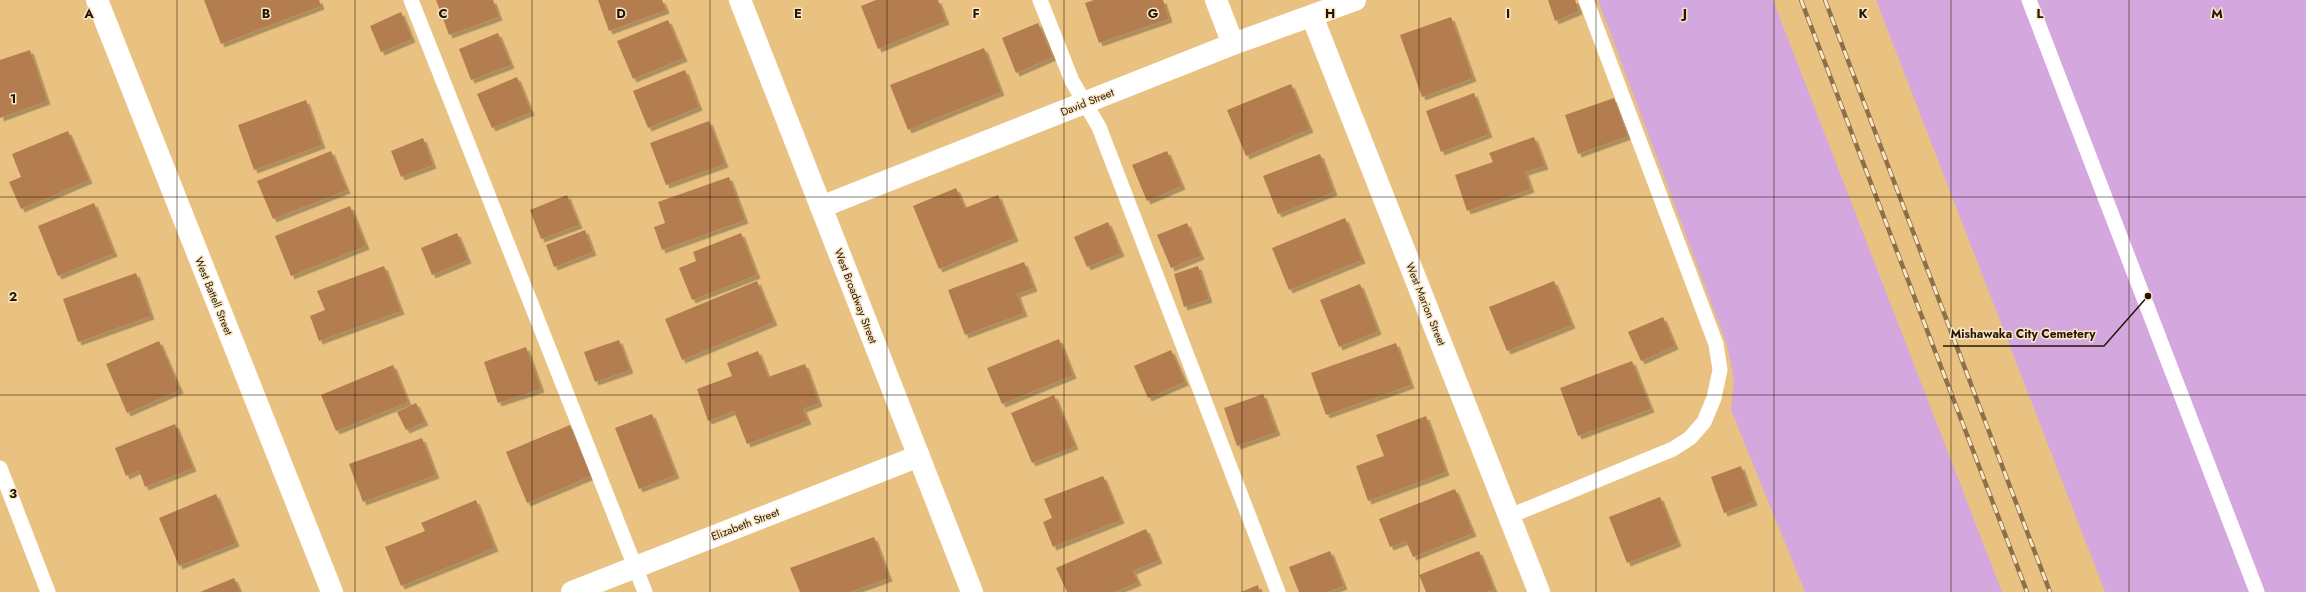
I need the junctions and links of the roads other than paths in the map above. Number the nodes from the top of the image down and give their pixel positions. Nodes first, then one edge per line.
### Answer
1 (97, 0) edge
2 (411, 0) edge
3 (740, 0) edge
4 (1040, 0) edge
5 (1216, 0) edge
6 (1354, 0) edge
7 (1586, 0) edge
8 (2029, 0) edge
9 (1312, 16) junction
10 (1233, 44) junction
11 (1086, 103) junction
12 (821, 206) junction
13 (919, 456) junction
14 (0, 468) edge
15 (1510, 516) junction
16 (636, 567) junction
17 (48, 592) edge
18 (332, 592) edge
19 (572, 592) edge
20 (645, 592) edge
21 (972, 592) edge
22 (1278, 592) edge
23 (1539, 592) edge
24 (2257, 592) edge

1 - 18 street, West Battell Street
2 - 16 lane
3 - 12 street, West Broadway Street
4 - 11 lane
5 - 10 street
6 - 9 street, David Street
7 - 15 lane
8 - 24 lane
9 - 10 street, David Street
9 - 15 street, West Marion Street
10 - 11 street, David Street
11 - 12 street, David Street
11 - 22 lane
12 - 13 street, West Broadway Street
13 - 16 street, Elizabeth Street
13 - 21 street, West Broadway Street
14 - 17 lane
15 - 23 street, West Marion Street
16 - 19 street, Elizabeth Street
16 - 20 lane

